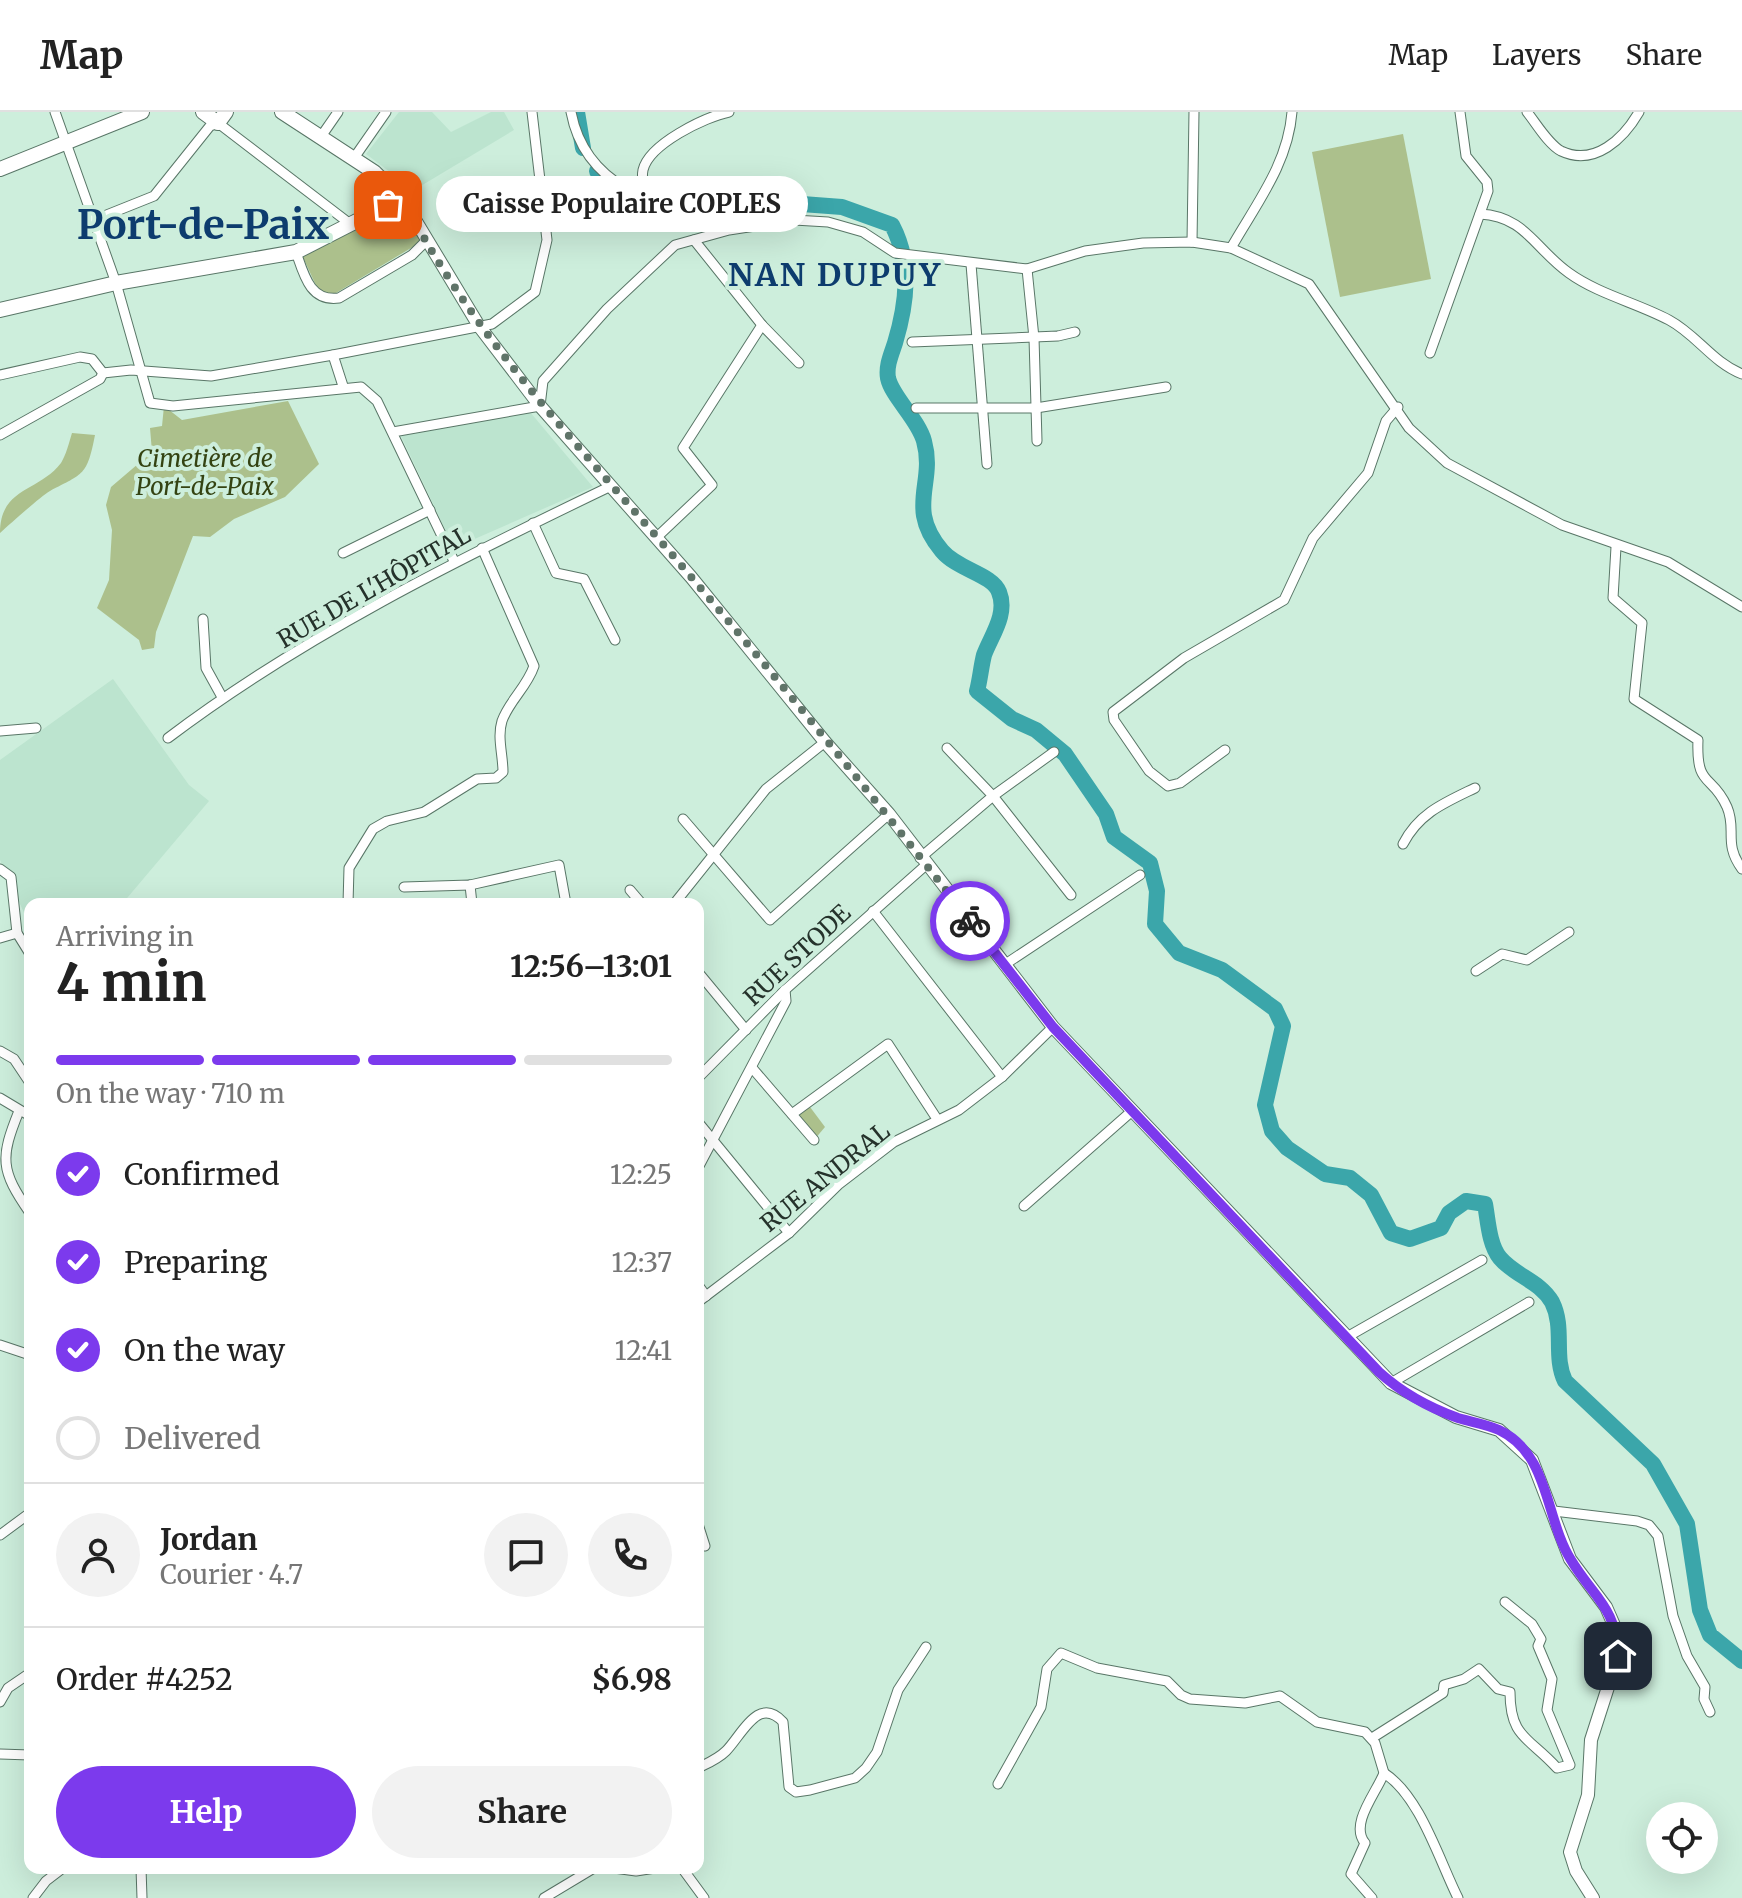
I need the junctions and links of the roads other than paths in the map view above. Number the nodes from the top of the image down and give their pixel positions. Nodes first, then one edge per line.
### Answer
1 (55, 112) edge
2 (142, 112) edge
3 (203, 112) edge
4 (282, 112) edge
5 (338, 112) edge
6 (386, 112) edge
7 (532, 112) edge
8 (571, 112) edge
9 (729, 112) edge
10 (1194, 112) edge
11 (1292, 112) edge
12 (1460, 112) edge
13 (1527, 112) edge
14 (1639, 112) edge
15 (222, 118) edge
16 (320, 138) junction
17 (66, 142) junction
18 (354, 158) junction
19 (0, 169) edge
20 (645, 201) junction
21 (405, 203) junction
22 (1480, 214) junction
23 (94, 220) junction
24 (349, 223) junction
25 (746, 228) junction
26 (694, 240) junction
27 (425, 242) junction
28 (1192, 242) junction
29 (1231, 248) junction
30 (296, 252) junction
31 (971, 264) junction
32 (1027, 269) junction
33 (116, 283) junction
34 (0, 310) edge
35 (762, 325) junction
36 (479, 326) junction
37 (1075, 332) dead end
38 (1034, 338) junction
39 (978, 340) junction
40 (912, 342) dead end
41 (1430, 353) dead end
42 (333, 355) junction
43 (799, 363) dead end
44 (141, 372) junction
45 (103, 373) junction
46 (1742, 374) edge
47 (0, 375) edge
48 (343, 386) junction
49 (1166, 387) dead end
50 (540, 406) junction
51 (1398, 407) junction
52 (916, 408) dead end
53 (1036, 408) junction
54 (982, 410) junction
55 (393, 432) junction
56 (0, 435) edge
57 (1037, 441) dead end
58 (987, 464) dead end
59 (609, 487) junction
60 (430, 510) junction
61 (533, 523) junction
62 (656, 538) junction
63 (1616, 547) junction
64 (482, 548) junction
65 (343, 553) dead end
66 (454, 561) junction
67 (1742, 607) edge
68 (203, 619) dead end
69 (615, 640) dead end
70 (222, 697) junction
71 (36, 728) dead end
72 (0, 731) edge
73 (168, 738) dead end
74 (825, 742) junction
75 (947, 748) dead end
76 (1225, 750) dead end
77 (1054, 752) dead end
78 (1475, 788) dead end
79 (993, 796) junction
80 (889, 814) junction
81 (683, 819) dead end
82 (1403, 844) dead end
83 (713, 855) junction
84 (923, 861) junction
85 (0, 869) edge
86 (1742, 869) edge
87 (1140, 875) dead end
88 (470, 885) junction
89 (404, 887) dead end
90 (630, 890) dead end
91 (1071, 895) dead end
92 (348, 898) edge
93 (471, 898) edge
94 (565, 898) edge
95 (637, 898) edge
96 (679, 898) edge
97 (873, 911) junction
98 (1569, 932) dead end
99 (17, 933) junction
100 (0, 938) edge
101 (24, 944) edge
102 (1004, 965) junction
103 (1476, 971) dead end
104 (704, 982) edge
105 (785, 990) junction
106 (1053, 1027) junction
107 (746, 1030) junction
108 (0, 1051) edge
109 (753, 1069) junction
110 (704, 1072) edge
111 (24, 1074) edge
112 (1002, 1077) junction
113 (0, 1098) edge
114 (19, 1111) junction
115 (1132, 1111) junction
116 (24, 1113) edge
117 (792, 1114) junction
118 (937, 1119) junction
119 (704, 1130) edge
120 (814, 1140) dead end
121 (713, 1141) junction
122 (704, 1157) edge
123 (24, 1203) edge
124 (1024, 1206) dead end
125 (789, 1233) junction
126 (1482, 1260) dead end
127 (704, 1297) edge
128 (1529, 1302) dead end
129 (1347, 1337) junction
130 (0, 1345) edge
131 (24, 1353) edge
132 (1395, 1385) junction
133 (1554, 1511) junction
134 (24, 1517) edge
135 (0, 1535) edge
136 (704, 1543) edge
137 (705, 1546) dead end
138 (1505, 1602) dead end
139 (926, 1647) dead end
140 (24, 1677) edge
141 (0, 1702) edge
142 (1710, 1712) dead end
143 (1372, 1738) junction
144 (0, 1754) edge
145 (24, 1755) edge
146 (704, 1765) edge
147 (1384, 1773) junction
148 (998, 1784) dead end
149 (57, 1874) edge
150 (141, 1874) edge
151 (584, 1874) edge
152 (686, 1874) edge
153 (33, 1898) edge
154 (142, 1898) edge
155 (544, 1898) edge
156 (704, 1898) edge
157 (1372, 1898) edge
158 (1458, 1898) edge
159 (1593, 1898) edge

1 - 17 street
2 - 17 main road
3 - 15 main road
4 - 16 main road
5 - 16 street
6 - 18 street
7 - 36 street
8 - 20 street
9 - 20 street
10 - 28 street
11 - 29 street
12 - 22 street
13 - 14 street
15 - 23 street
15 - 24 street
16 - 18 main road
17 - 19 main road
17 - 23 street
18 - 21 main road
20 - 25 street
21 - 24 main road
21 - 27 street
22 - 41 street
22 - 46 street
23 - 33 street
24 - 30 main road
25 - 26 street
25 - 31 street
26 - 35 street
26 - 50 street
27 - 30 street
27 - 36 street
28 - 29 street
28 - 32 street
29 - 51 street
30 - 33 main road
31 - 32 street
31 - 39 street
32 - 38 street
33 - 34 main road
33 - 44 street
35 - 43 street
35 - 62 street
36 - 42 street
36 - 50 street
37 - 38 street
38 - 39 street
38 - 53 street
39 - 40 street
39 - 54 street
42 - 44 street
42 - 48 street
44 - 45 street
44 - 48 street
45 - 47 street
45 - 56 street
48 - 55 street
49 - 53 street
50 - 55 street
50 - 59 street
51 - 63 street
51 - 76 street
52 - 54 street
53 - 54 street
53 - 57 street
54 - 58 street
55 - 60 street
59 - 61 street, RUE DE L'HÔPITAL
59 - 62 street
60 - 65 street
60 - 66 street
61 - 64 street, RUE DE L'HÔPITAL
61 - 69 street
62 - 74 street
63 - 67 street
63 - 86 street
64 - 66 street, RUE DE L'HÔPITAL
64 - 92 street
66 - 70 street, RUE DE L'HÔPITAL
68 - 70 street
70 - 73 street, RUE DE L'HÔPITAL
71 - 72 street
74 - 80 street
74 - 83 street
75 - 79 street
77 - 79 street, RUE STODE
78 - 82 street
79 - 84 street, RUE STODE
79 - 91 street
80 - 83 street
80 - 84 street
81 - 83 street
83 - 96 street
84 - 97 street, RUE STODE
84 - 102 street
85 - 99 street
87 - 102 street
88 - 89 street
88 - 93 street
88 - 94 street
90 - 95 street
97 - 105 street, RUE STODE
97 - 112 street
98 - 103 street
99 - 100 street
99 - 101 street
102 - 106 street
104 - 107 street
105 - 107 street, RUE STODE
105 - 109 street
106 - 112 street, RUE ANDRAL
106 - 115 street
107 - 110 street, RUE STODE
108 - 111 street
109 - 117 street
109 - 121 street
112 - 118 street, RUE ANDRAL
113 - 114 street
114 - 116 street
114 - 123 street
115 - 124 street
115 - 129 street
117 - 118 street
117 - 120 street
118 - 125 street, RUE ANDRAL
119 - 121 street
121 - 122 street
121 - 125 street
125 - 127 street, RUE ANDRAL
126 - 129 street
128 - 132 street
129 - 132 street
130 - 131 street
132 - 133 street
133 - 142 street
133 - 159 street
134 - 135 street
136 - 137 street
138 - 143 street
139 - 146 street
140 - 141 street
143 - 147 street
143 - 148 street
144 - 145 street
147 - 157 street
147 - 158 street
149 - 153 street
150 - 154 street
151 - 155 street
152 - 156 street

